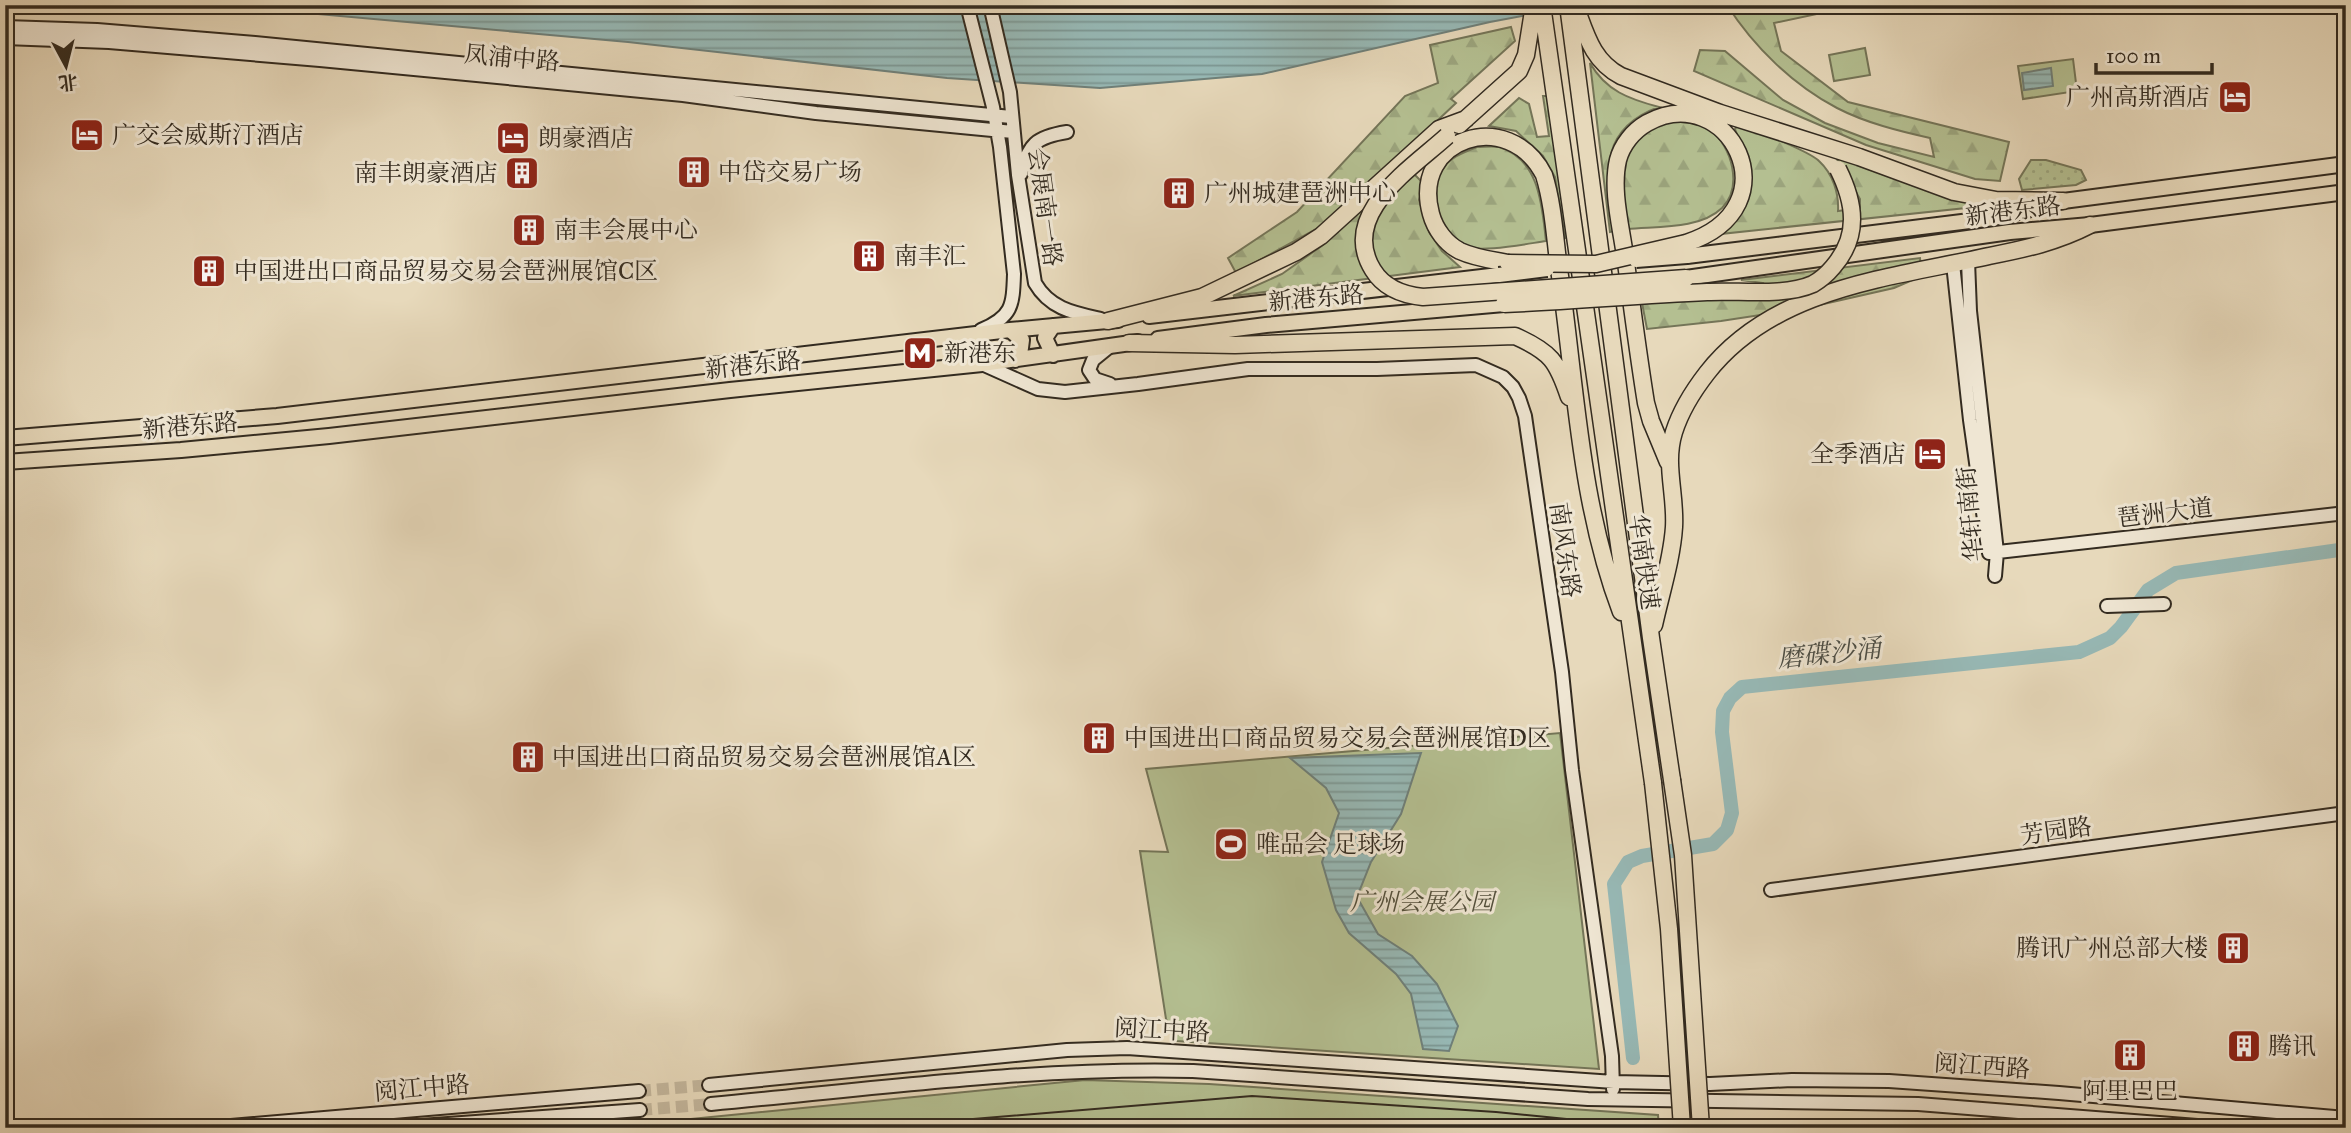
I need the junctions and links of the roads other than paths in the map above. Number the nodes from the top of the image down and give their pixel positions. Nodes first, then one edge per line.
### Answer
1 (967, 5) edge
2 (990, 5) edge
3 (1534, 5) edge
4 (1542, 5) edge
5 (1568, 5) edge
6 (1575, 5) edge
7 (1577, 24) junction
8 (5, 26) edge
9 (1537, 30) junction
10 (5, 38) edge
11 (1717, 112) junction
12 (995, 117) junction
13 (1011, 117) junction
14 (1466, 119) junction
15 (966, 129) junction
16 (998, 131) junction
17 (1013, 132) junction
18 (1067, 132) dead end
19 (2346, 164) edge
20 (1003, 167) junction
21 (1019, 181) junction
22 (2346, 192) edge
23 (2063, 201) junction
24 (2090, 225) junction
25 (1687, 249) junction
26 (1960, 262) junction
27 (1503, 269) junction
28 (1686, 278) junction
29 (1014, 281) junction
30 (1035, 283) junction
31 (1504, 304) junction
32 (1108, 321) junction
33 (1053, 326) junction
34 (1010, 330) junction
35 (971, 334) junction
36 (1129, 343) junction
37 (1111, 346) junction
38 (1053, 355) junction
39 (1015, 360) junction
40 (982, 364) junction
41 (1138, 384) junction
42 (1578, 423) junction
43 (5, 438) edge
44 (5, 462) edge
45 (1668, 462) junction
46 (2346, 513) edge
47 (1993, 553) joint
48 (2164, 604) dead end
49 (2107, 606) dead end
50 (1651, 638) junction
51 (1632, 640) junction
52 (2346, 813) edge
53 (1771, 890) dead end
54 (1614, 1082) junction
55 (709, 1085) tunnel mouth
56 (639, 1091) tunnel mouth
57 (1613, 1100) junction
58 (711, 1104) tunnel mouth
59 (640, 1110) tunnel mouth
60 (2346, 1118) edge
61 (208, 1128) edge
62 (393, 1128) edge
63 (1682, 1128) edge
64 (1701, 1128) edge
65 (2223, 1128) edge

1 - 12 street, 会展南一路
2 - 13 street, 会展南一路
3 - 9 highway
4 - 9 highway, 华南快速
5 - 7 highway, 华南快速
6 - 7 highway
7 - 11 highway
7 - 50 highway, 华南快速
8 - 12 street, 凤浦中路
9 - 14 highway
9 - 51 highway, 华南快速
10 - 15 street, 凤浦中路
11 - 23 highway
11 - 31 highway, bridge
12 - 13 street, 凤浦中路
12 - 16 street, 会展南一路
13 - 17 street, 会展南一路
14 - 28 highway, bridge
14 - 32 highway
15 - 16 street, 凤浦中路
15 - 20 street
16 - 17 street, 凤浦中路
16 - 20 street, 会展南一路
17 - 21 street, 会展南一路
18 - 21 street
19 - 23 main road, 新港东路
20 - 29 street, 会展南一路
21 - 30 street, 会展南一路
22 - 24 main road, 新港东路
23 - 25 main road, 新港东路
24 - 26 highway
24 - 28 main road, 新港东路
25 - 27 highway, bridge
25 - 45 highway
26 - 45 highway
26 - 47 street, 华轩南街
27 - 32 main road, 新港东路
27 - 42 highway
28 - 31 main road, 新港东路, bridge
29 - 30 street
29 - 35 street, 会展南一路
30 - 32 street, 会展南一路
31 - 36 main road, 新港东路
32 - 33 main road, 新港东路
33 - 34 main road, 新港东路
33 - 38 main road
34 - 35 main road, 新港东路
34 - 39 main road
35 - 43 main road, 新港东路
36 - 37 main road, 新港东路
36 - 42 highway
37 - 38 main road, 新港东路
37 - 41 street
38 - 39 main road, 新港东路
39 - 40 main road, 新港东路
40 - 41 street
40 - 44 main road, 新港东路
41 - 54 street, 南风东路
42 - 51 highway
45 - 50 highway
46 - 47 street, 琶洲大道
48 - 49 street
50 - 64 highway, 华南快速, bridge
51 - 63 highway, 华南快速, bridge
52 - 53 street, 芳园路
54 - 55 street, 阅江中路
54 - 57 street, 南风东路
54 - 60 street, 阅江西路
56 - 61 street, 阅江中路
57 - 58 street, 阅江中路
57 - 65 street, 阅江西路
59 - 62 street, 阅江中路

